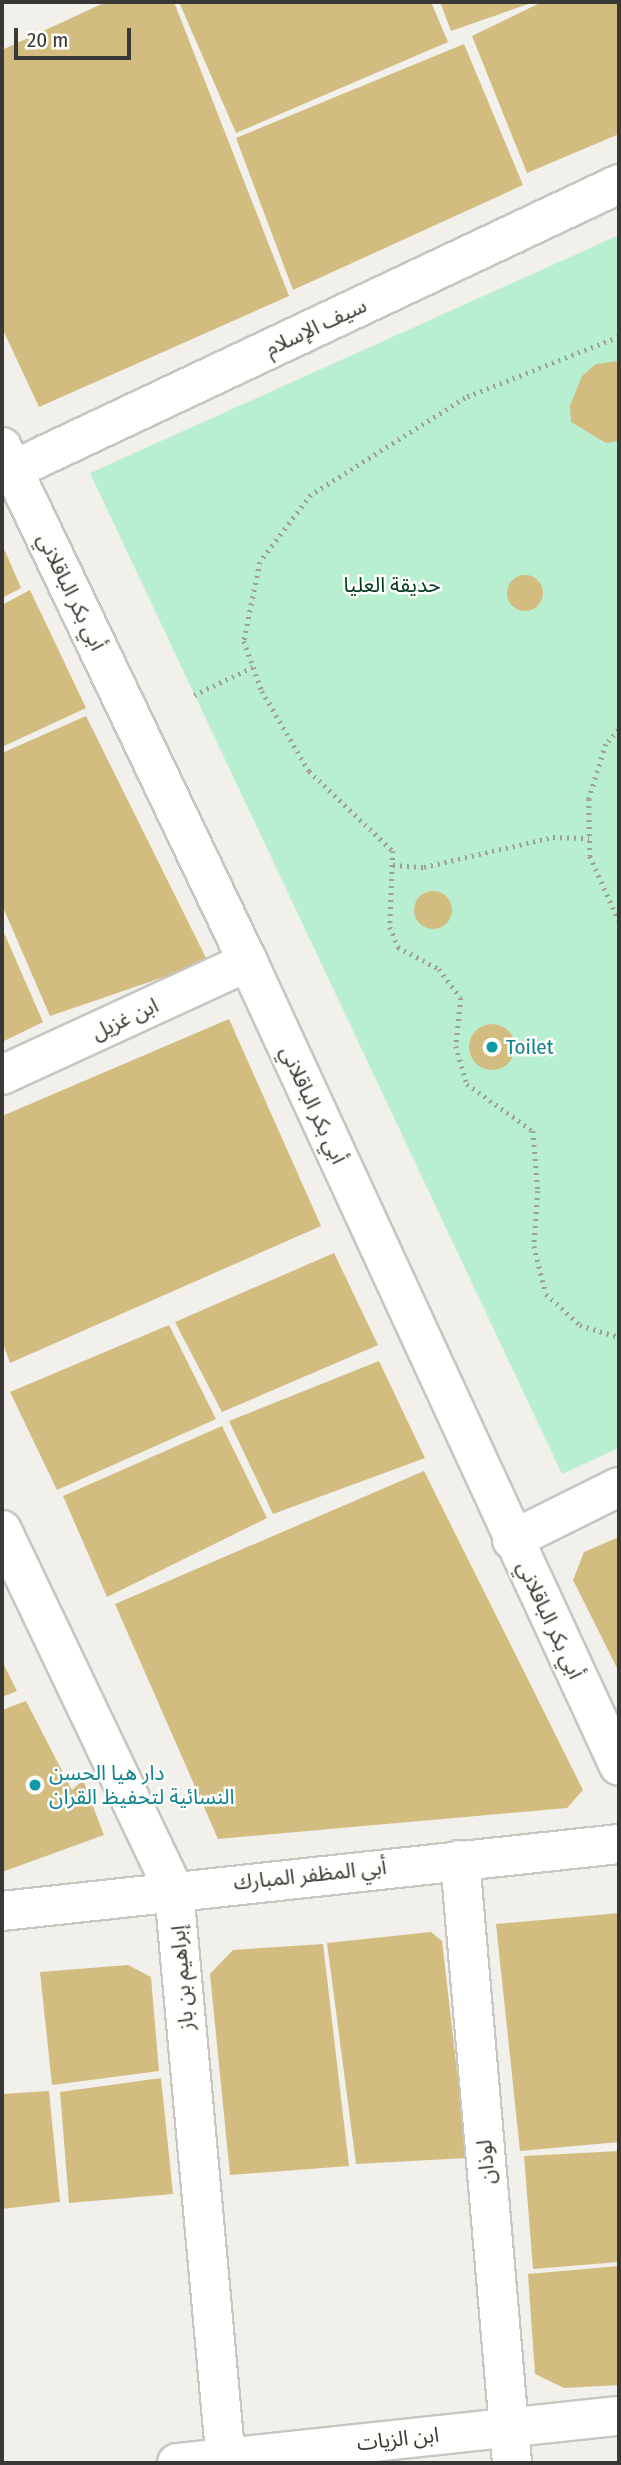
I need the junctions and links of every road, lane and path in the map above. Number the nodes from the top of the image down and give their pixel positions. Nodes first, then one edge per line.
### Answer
1 (619, 184) edge
2 (619, 337) edge
3 (7, 458) edge
4 (253, 667) junction
5 (194, 695) dead end
6 (619, 730) edge
7 (589, 838) junction
8 (393, 865) junction
9 (619, 921) edge
10 (248, 962) junction
11 (2, 1075) edge
12 (619, 1337) edge
13 (619, 1487) edge
14 (2, 1531) edge
15 (512, 1540) junction
16 (619, 1766) edge
17 (619, 1844) edge
18 (460, 1860) junction
19 (174, 1890) junction
20 (2, 1911) edge
21 (619, 2416) edge
22 (510, 2445) edge
23 (226, 2461) edge
24 (177, 2463) edge

1 - 3 street, سيف الإسلام
2 - 4 path
3 - 10 street, أبي بكر الباقلاني
4 - 5 path
4 - 8 path
6 - 7 path
7 - 8 path
7 - 9 path
8 - 12 path
10 - 11 street, ابن غزيل
10 - 15 street, أبي بكر الباقلاني
13 - 15 street
14 - 19 street, إبراهيم بن باز
15 - 16 street, أبي بكر الباقلاني
17 - 18 street, أبي المظفر المبارك
18 - 19 street, أبي المظفر المبارك
18 - 22 street, لوذان
19 - 20 street, أبي المظفر المبارك
19 - 23 street, إبراهيم بن باز
21 - 22 street, ابن الزيات
22 - 23 street, ابن الزيات
23 - 24 street, ابن الزيات

